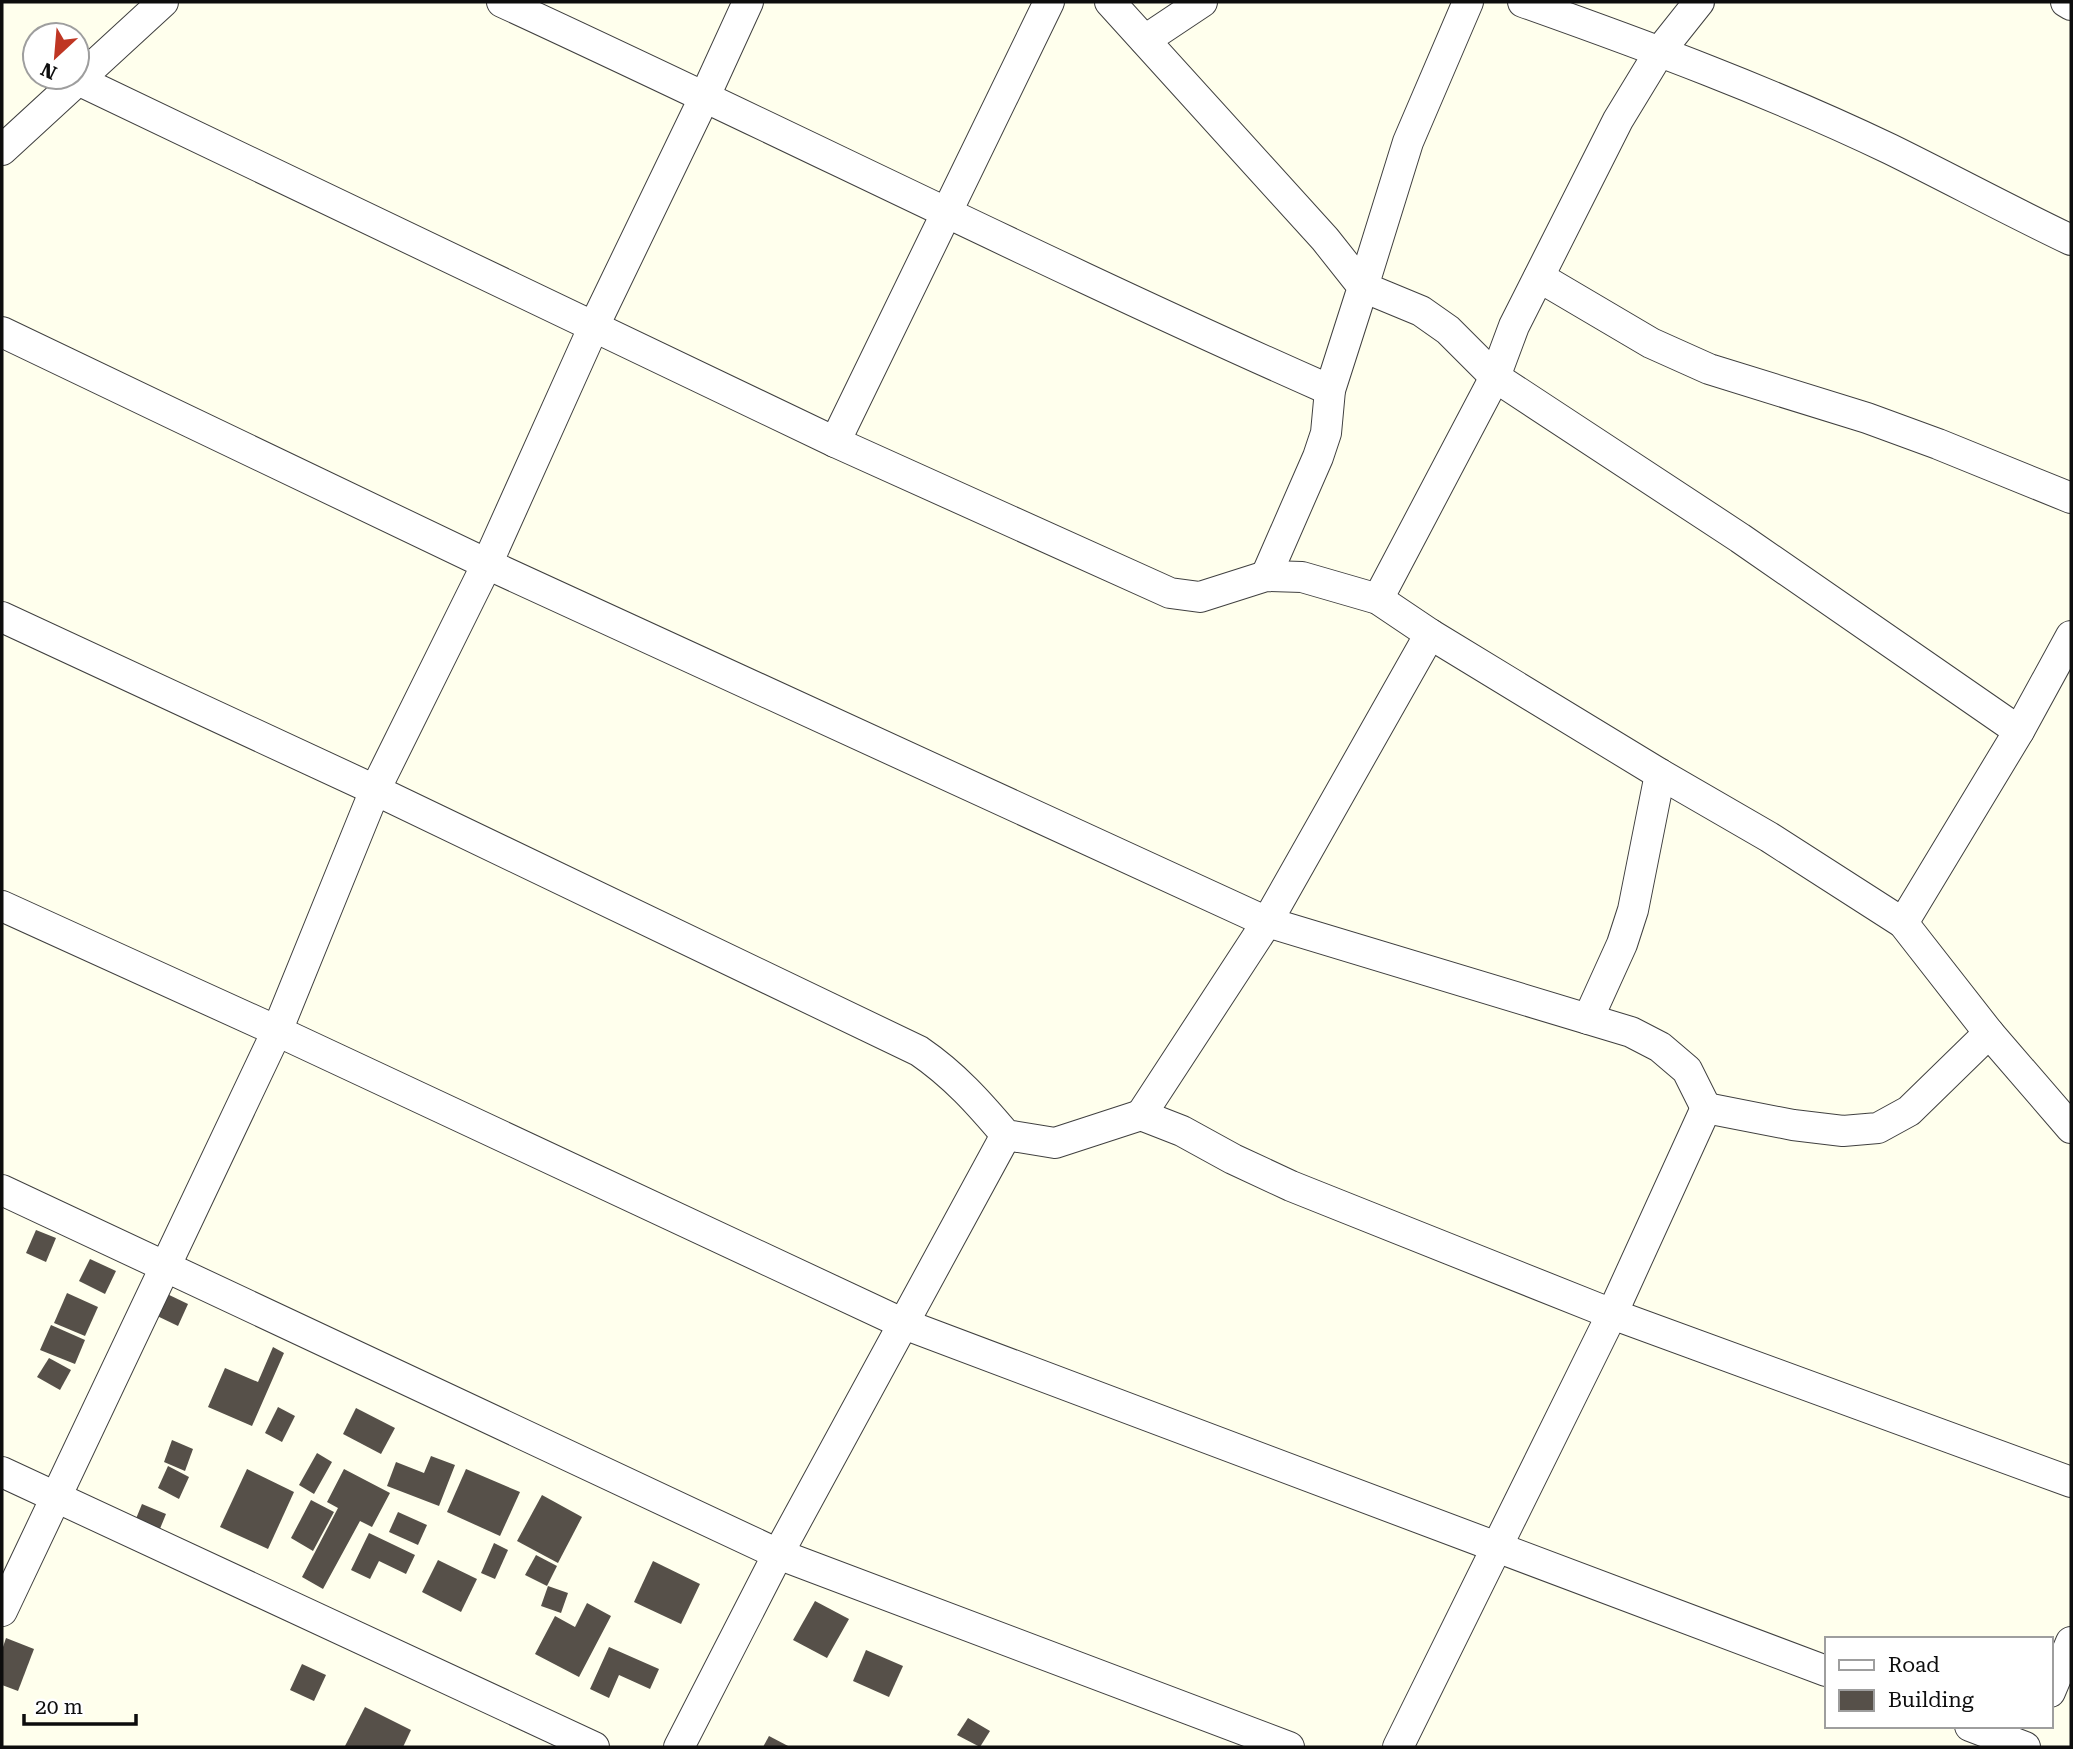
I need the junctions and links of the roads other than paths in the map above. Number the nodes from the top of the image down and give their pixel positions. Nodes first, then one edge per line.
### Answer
1 (163, 2) edge
2 (502, 2) edge
3 (748, 2) edge
4 (1049, 2) edge
5 (1110, 2) edge
6 (1202, 2) edge
7 (1468, 2) edge
8 (1523, 2) edge
9 (1699, 2) edge
10 (2066, 2) edge
11 (2071, 5) edge
12 (1144, 40) junction
13 (1660, 51) junction
14 (91, 68) edge
15 (91, 86) edge
16 (66, 91) edge
17 (705, 96) junction
18 (2, 150) edge
19 (945, 213) junction
20 (2071, 240) edge
21 (1539, 277) junction
22 (1363, 287) junction
23 (594, 326) junction
24 (2, 332) edge
25 (1495, 377) junction
26 (1329, 390) junction
27 (835, 442) junction
28 (2071, 498) edge
29 (488, 564) junction
30 (1266, 576) junction
31 (1378, 599) junction
32 (2, 617) edge
33 (1430, 634) junction
34 (2071, 636) edge
35 (2019, 731) junction
36 (1660, 774) junction
37 (375, 790) junction
38 (2, 906) edge
39 (1267, 922) junction
40 (1903, 923) junction
41 (1588, 1019) junction
42 (277, 1031) junction
43 (1989, 1033) junction
44 (1706, 1108) junction
45 (1141, 1115) junction
46 (2071, 1128) edge
47 (1006, 1135) junction
48 (2, 1190) edge
49 (164, 1265) junction
50 (1612, 1314) junction
51 (904, 1324) junction
52 (2, 1472) edge
53 (2071, 1482) edge
54 (55, 1497) junction
55 (1498, 1546) junction
56 (778, 1554) junction
57 (2, 1611) edge
58 (1825, 1671) edge
59 (1975, 1728) edge
60 (2034, 1728) edge
61 (594, 1747) edge
62 (679, 1747) edge
63 (1289, 1747) edge
64 (1398, 1747) edge
65 (2026, 1747) edge

1 - 14 street
2 - 17 street
3 - 17 street
4 - 19 street
5 - 12 street
6 - 12 street
7 - 22 street
8 - 13 street
9 - 13 street
10 - 11 street
12 - 22 street
13 - 20 street
13 - 21 street
15 - 23 street
16 - 18 street
17 - 19 street
17 - 23 street
19 - 26 street
19 - 27 street
21 - 25 street
21 - 28 street
22 - 25 street
22 - 26 street
23 - 27 street
23 - 29 street
24 - 29 street
25 - 31 street
25 - 35 street
26 - 30 street
27 - 30 street
29 - 37 street
29 - 39 street
30 - 31 street
31 - 33 street
32 - 37 street
33 - 36 street
33 - 39 street
34 - 35 street
35 - 40 street
36 - 40 street
36 - 41 street
37 - 42 street
37 - 47 street
38 - 42 street
39 - 41 street
39 - 45 street
40 - 43 street
41 - 44 street
42 - 49 street
42 - 51 street
43 - 44 street
43 - 46 street
44 - 50 street
45 - 47 street
45 - 50 street
47 - 51 street
48 - 49 street
49 - 54 street
49 - 56 street
50 - 53 street
50 - 55 street
51 - 55 street
51 - 56 street
52 - 54 street
54 - 57 street
54 - 61 street
55 - 58 street
55 - 64 street
56 - 62 street
56 - 63 street
59 - 65 street
60 - 65 street

